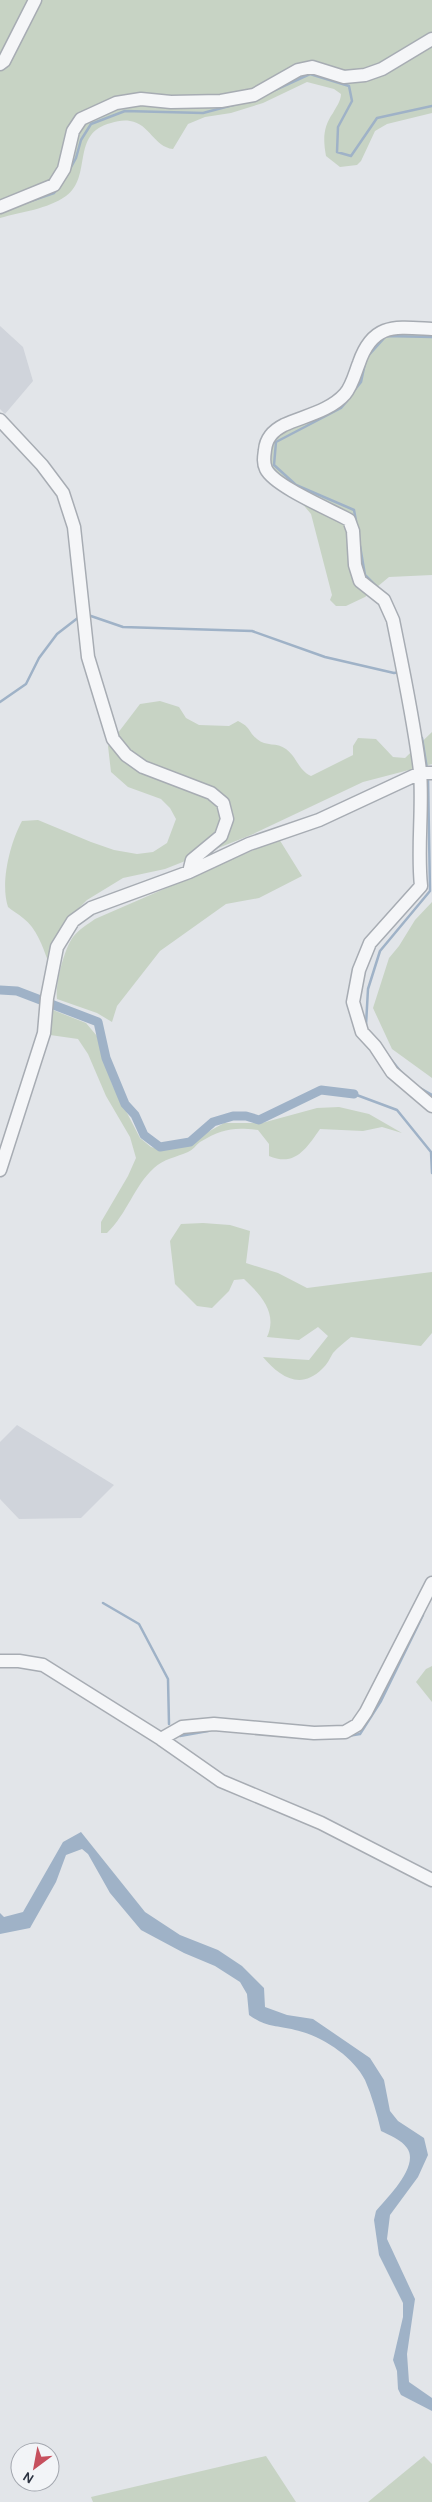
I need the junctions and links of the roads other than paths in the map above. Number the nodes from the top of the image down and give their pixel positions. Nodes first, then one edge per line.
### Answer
1 (35, 0) edge
2 (432, 39) edge
3 (0, 64) edge
4 (0, 207) edge
5 (432, 328) edge
6 (0, 420) edge
7 (426, 773) edge
8 (189, 872) junction
9 (432, 1106) edge
10 (0, 1170) edge
11 (432, 1583) edge
12 (0, 1661) edge
13 (161, 1739) junction
14 (432, 1880) edge

1 - 3 street
2 - 4 street
5 - 7 street
6 - 8 street
7 - 8 street
7 - 9 street
8 - 10 street
11 - 13 street
12 - 13 street
13 - 14 street

